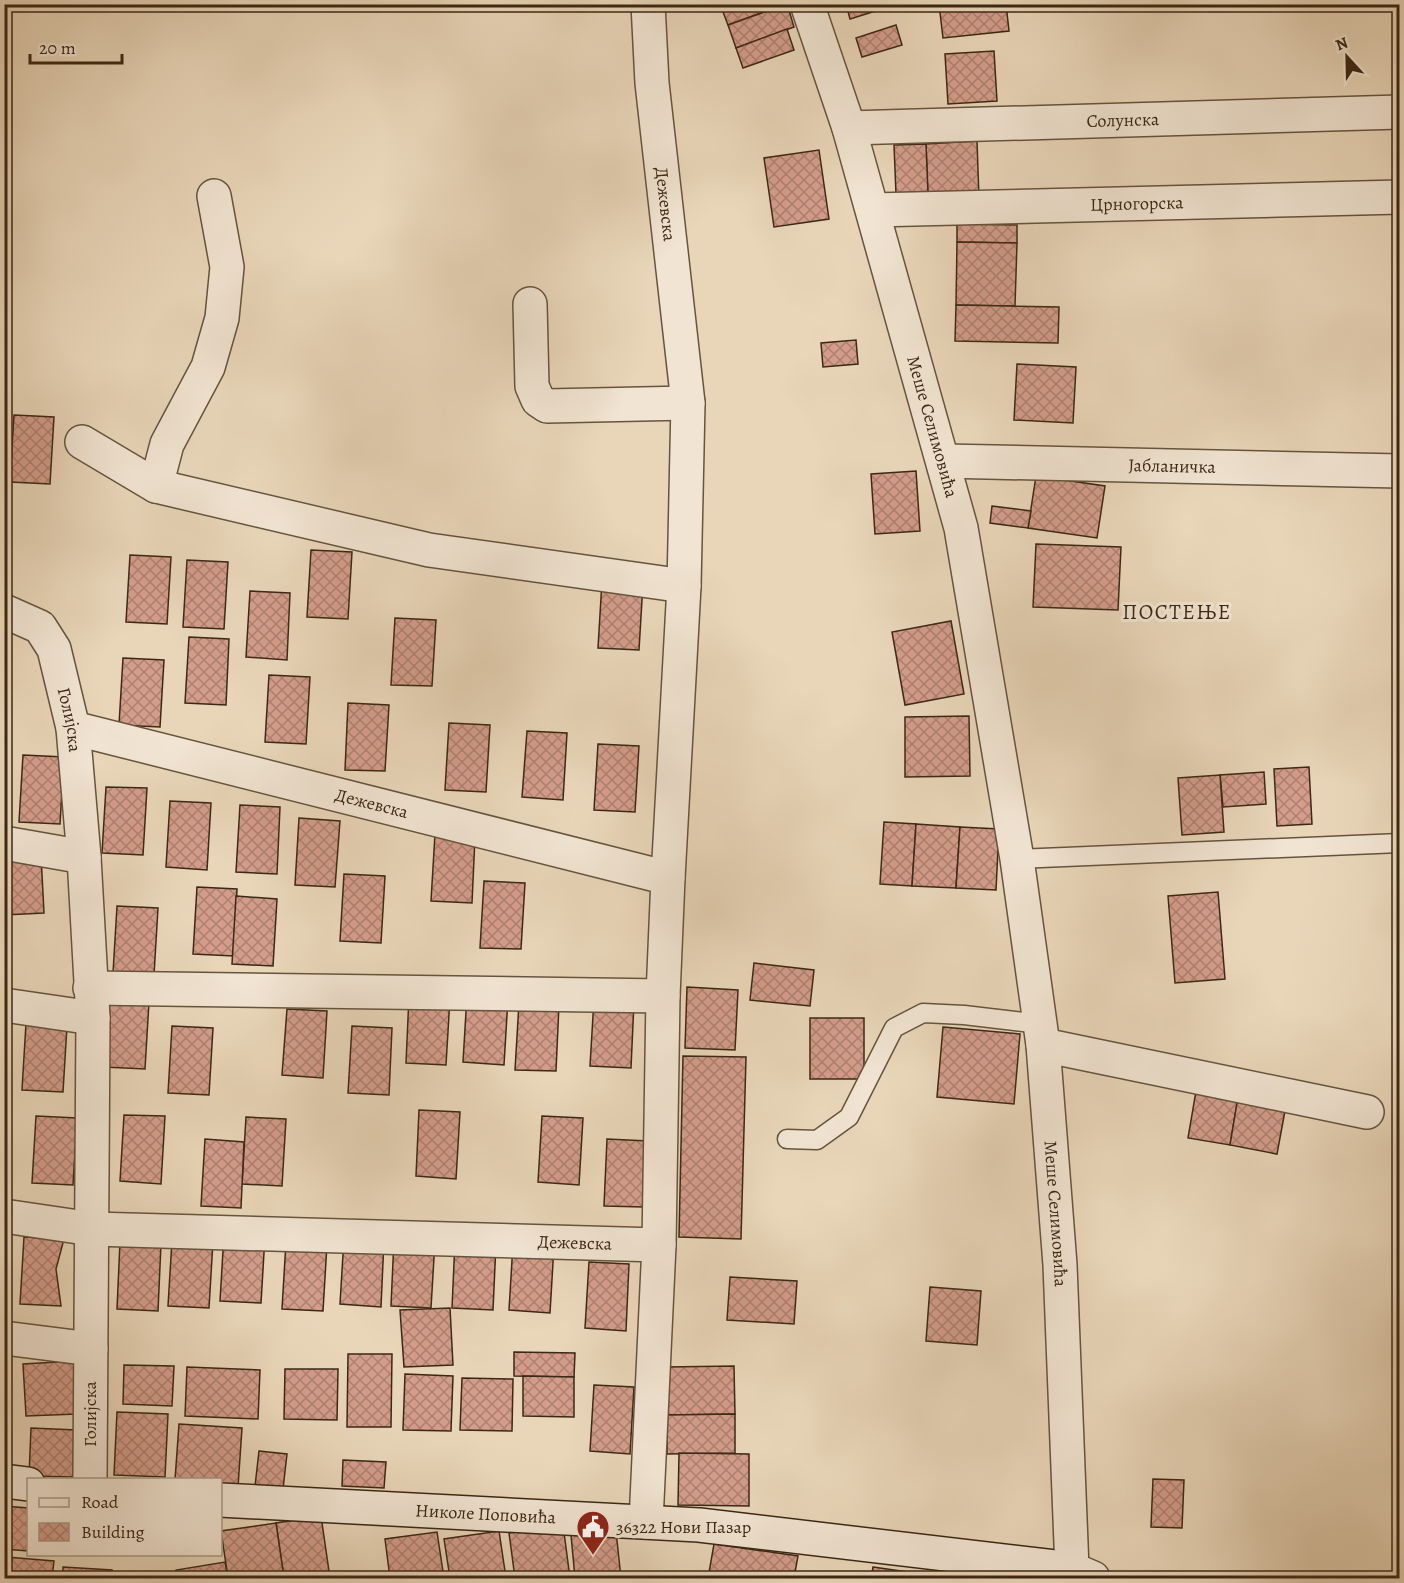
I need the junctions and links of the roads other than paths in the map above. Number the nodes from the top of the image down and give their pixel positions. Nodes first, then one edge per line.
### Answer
1 (648, 4) edge
2 (807, 4) edge
3 (1400, 112) edge
4 (849, 128) junction
5 (214, 196) dead end
6 (1400, 197) edge
7 (873, 210) junction
8 (530, 304) dead end
9 (688, 403) junction
10 (82, 442) dead end
11 (944, 461) junction
12 (1400, 471) edge
13 (156, 486) junction
14 (684, 586) junction
15 (4, 611) edge
16 (73, 728) junction
17 (4, 843) edge
18 (1400, 843) edge
19 (84, 856) junction
20 (1017, 859) junction
21 (668, 878) junction
22 (663, 996) junction
23 (91, 1003) junction
24 (4, 1005) edge
25 (1041, 1035) junction
26 (1367, 1112) dead end
27 (787, 1139) dead end
28 (4, 1216) edge
29 (92, 1229) junction
30 (659, 1245) junction
31 (4, 1338) edge
32 (91, 1349) junction
33 (90, 1478) edge
34 (4, 1481) edge
35 (27, 1484) edge
36 (222, 1500) edge
37 (646, 1522) junction
38 (1079, 1575) edge

1 - 9 street, Дежевска
2 - 4 street, Меше Селимовића
3 - 4 street, Солунска
4 - 7 street, Меше Селимовића
5 - 13 street
6 - 7 street, Црногорска
7 - 11 street, Меше Селимовића
8 - 9 street
9 - 14 street, Дежевска
10 - 13 street
11 - 12 street, Јабланичка
11 - 20 street, Меше Селимовића
13 - 14 street
14 - 21 street, Дежевска
15 - 16 street, Голијска
16 - 19 street, Голијска
16 - 21 street, Дежевска
17 - 19 street
18 - 20 lane
19 - 23 street, Голијска
20 - 25 street, Меше Селимовића
21 - 22 street, Дежевска
22 - 23 street
22 - 30 street, Дежевска
23 - 24 street
23 - 29 street, Голијска
25 - 26 street
25 - 27 lane
25 - 38 street, Меше Селимовића
28 - 29 street
29 - 30 street, Дежевска
29 - 32 street, Голијска
30 - 37 street, Дежевска
31 - 32 street
32 - 33 street, Голијска
34 - 35 street
36 - 37 street, Николе Поповића
37 - 38 street, Николе Поповића

